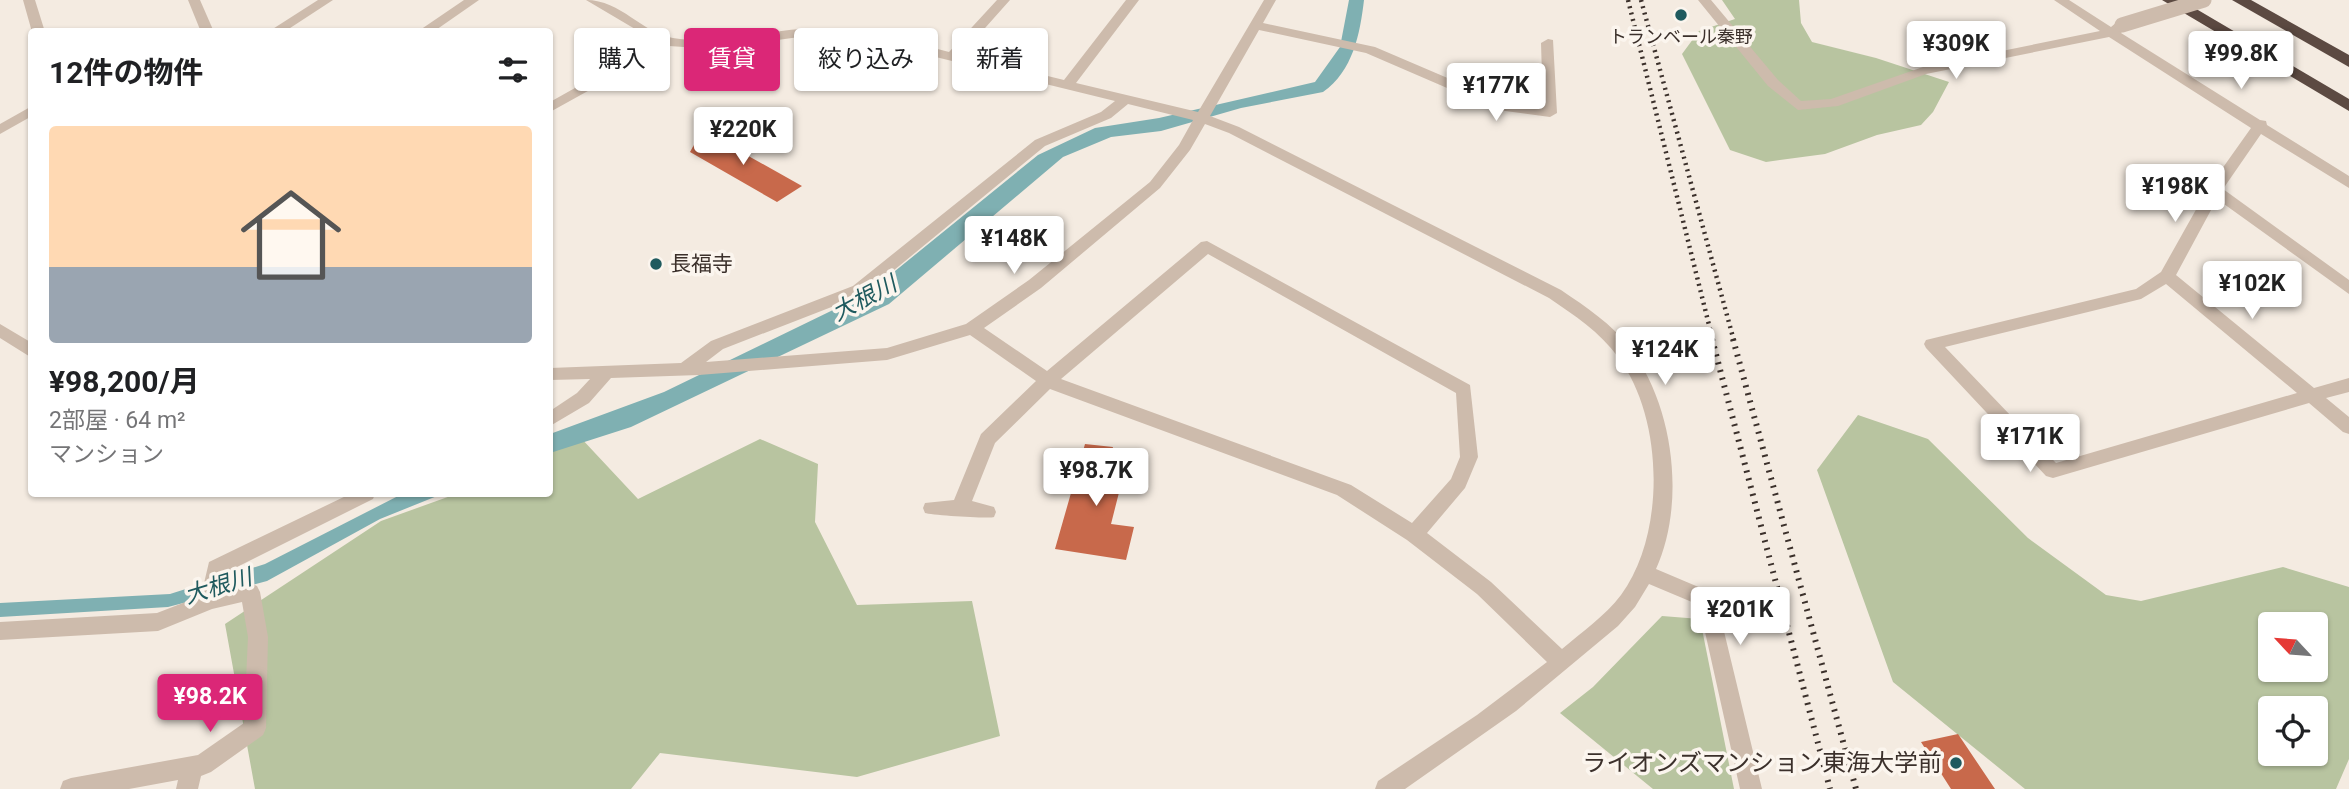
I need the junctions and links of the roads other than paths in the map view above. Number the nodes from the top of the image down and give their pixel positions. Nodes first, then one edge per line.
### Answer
1 (29, 0) edge
2 (194, 0) edge
3 (327, 0) edge
4 (473, 0) edge
5 (592, 0) edge
6 (1004, 0) edge
7 (1133, 0) edge
8 (1270, 0) edge
9 (1704, 0) edge
10 (2060, 0) edge
11 (2170, 0) edge
12 (2204, 0) edge
13 (2240, 0) edge
14 (1255, 25) junction
15 (38, 28) edge
16 (206, 28) edge
17 (281, 28) edge
18 (430, 28) edge
19 (642, 28) edge
20 (978, 28) edge
21 (2117, 28) junction
22 (670, 42) edge
23 (1548, 43) dead end
24 (952, 57) edge
25 (2349, 62) edge
26 (1048, 80) edge
27 (1067, 85) junction
28 (580, 91) edge
29 (1124, 101) junction
30 (553, 106) edge
31 (2349, 106) edge
32 (28, 112) edge
33 (1203, 118) junction
34 (2261, 124) junction
35 (0, 130) edge
36 (2349, 183) edge
37 (2215, 190) junction
38 (2167, 276) junction
39 (2349, 288) edge
40 (972, 328) junction
41 (0, 330) edge
42 (28, 349) edge
43 (692, 369) junction
44 (553, 374) edge
45 (605, 374) junction
46 (1050, 382) junction
47 (2349, 385) edge
48 (2312, 396) junction
49 (553, 417) edge
50 (2349, 426) edge
51 (360, 497) edge
52 (960, 507) junction
53 (932, 508) dead end
54 (987, 512) dead end
55 (1414, 534) junction
56 (1644, 573) junction
57 (210, 601) junction
58 (0, 631) edge
59 (1562, 663) junction
60 (192, 767) junction
61 (71, 789) edge
62 (187, 789) edge
63 (1386, 789) edge
64 (1751, 789) edge

1 - 15 street
2 - 16 street
3 - 17 street
4 - 18 street
5 - 19 street
6 - 20 street
7 - 27 street
8 - 14 street
9 - 21 street
10 - 21 street
11 - 31 highway
12 - 21 street, bridge
13 - 25 highway
14 - 23 street
14 - 33 street
21 - 34 street
22 - 24 street
26 - 27 street
27 - 29 street
28 - 30 street
29 - 33 street
29 - 43 street
32 - 35 street
33 - 40 street
33 - 56 street
34 - 36 street
34 - 37 street
37 - 38 street
37 - 39 street
38 - 48 street
38 - 48 street
40 - 43 street
40 - 46 street
41 - 42 street
43 - 45 street
44 - 45 street
45 - 49 street
46 - 52 street
46 - 55 street
46 - 55 street
47 - 48 street
48 - 50 street
51 - 57 street
52 - 53 street
52 - 54 street
55 - 59 street
56 - 59 street
56 - 64 street
57 - 58 street
57 - 60 street
59 - 63 street
60 - 61 street
60 - 62 street

